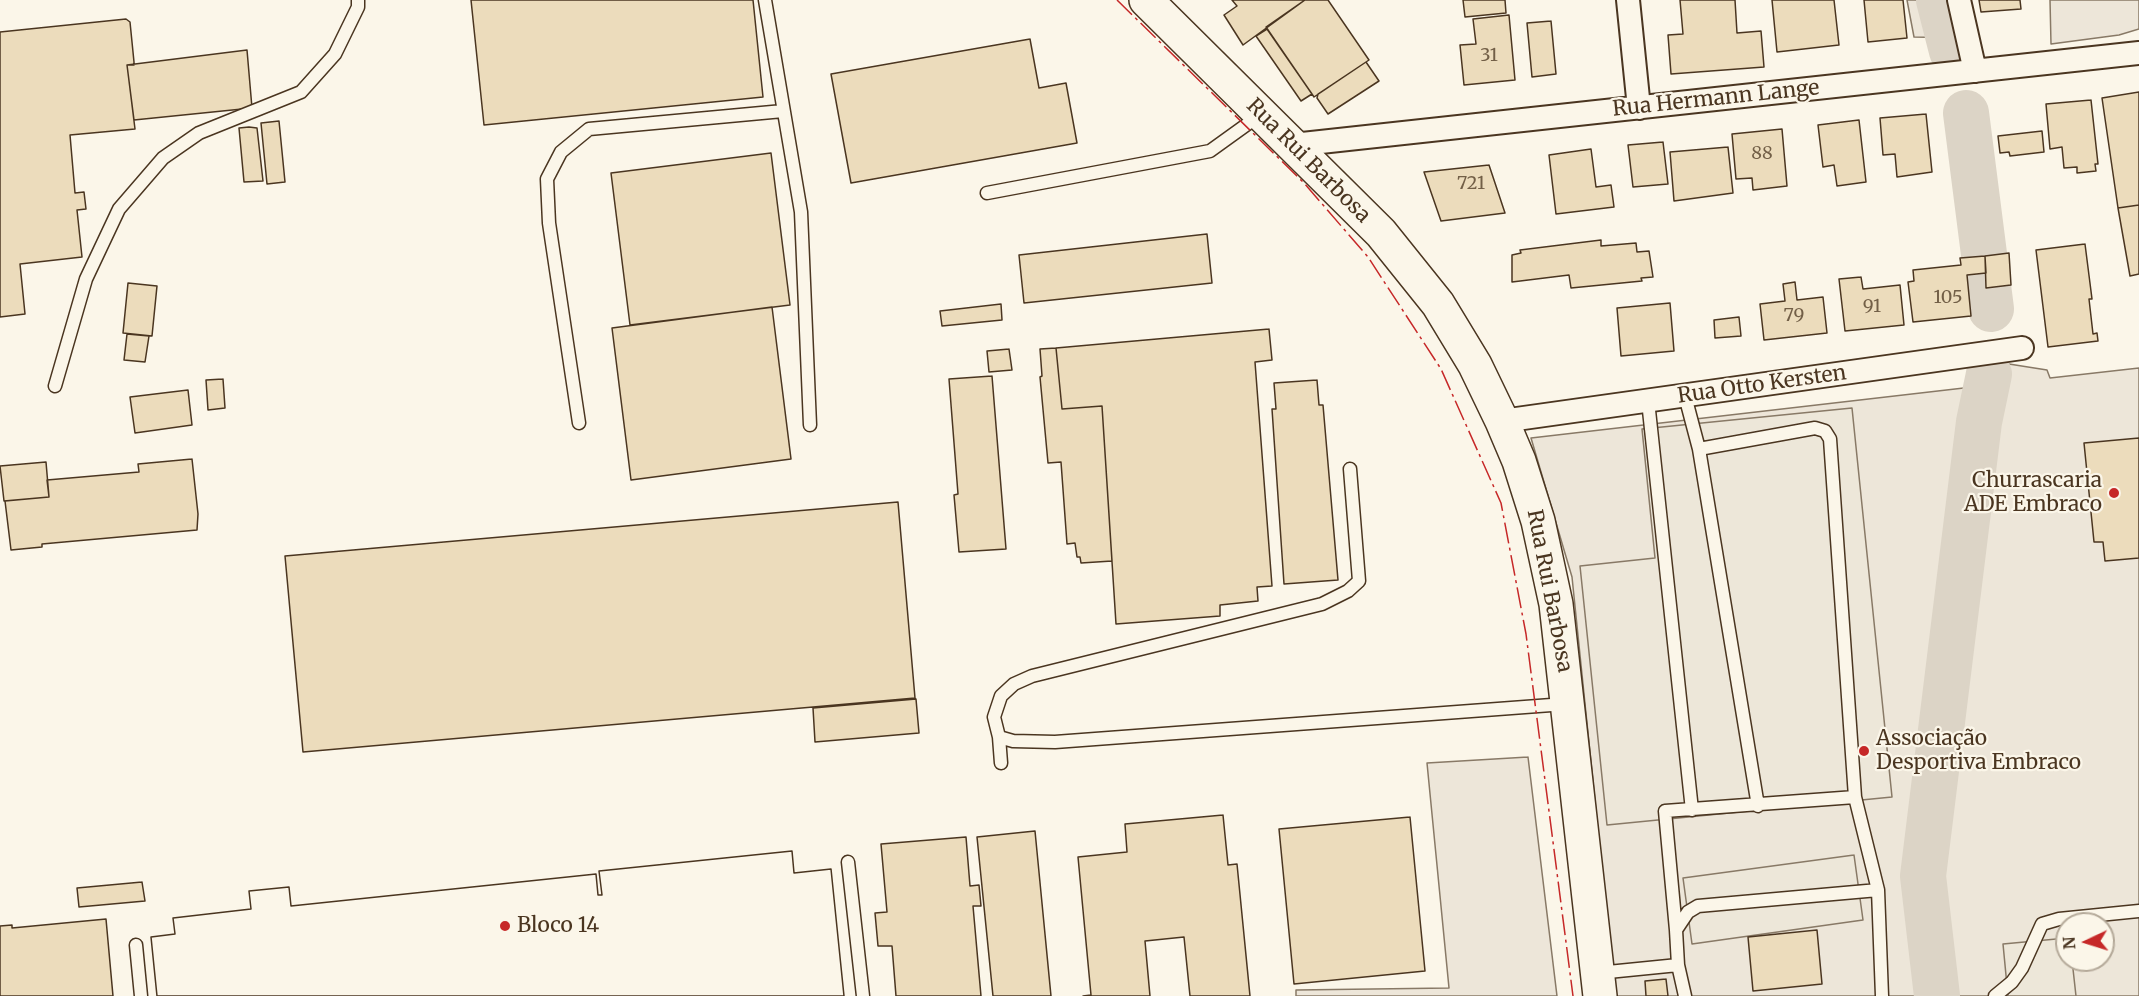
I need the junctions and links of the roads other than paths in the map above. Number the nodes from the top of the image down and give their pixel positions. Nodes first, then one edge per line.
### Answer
1 (358, 0) edge
2 (765, 0) edge
3 (1146, 0) edge
4 (1628, 0) edge
5 (1959, 0) edge
6 (2139, 53) edge
7 (1975, 71) junction
8 (1640, 108) junction
9 (783, 111) junction
10 (1260, 114) junction
11 (1293, 146) junction
12 (987, 193) dead end
13 (2022, 348) dead end
14 (55, 386) dead end
15 (1684, 396) junction
16 (1648, 401) junction
17 (1502, 421) junction
18 (579, 423) dead end
19 (810, 425) dead end
20 (1699, 449) junction
21 (1350, 469) dead end
22 (1569, 704) junction
23 (999, 737) junction
24 (1001, 763) dead end
25 (1855, 797) junction
26 (1758, 806) junction
27 (1692, 810) junction
28 (848, 862) dead end
29 (1878, 890) junction
30 (2139, 911) edge
31 (1676, 930) junction
32 (136, 945) dead end
33 (1678, 965) junction
34 (1599, 984) edge
35 (141, 996) edge
36 (863, 996) edge
37 (1685, 996) edge
38 (1881, 996) edge
39 (1995, 996) edge

1 - 14 lane
2 - 9 lane
3 - 10 main road, Rua Rui Barbosa
4 - 8 street
5 - 7 street
6 - 7 street, Rua Hermann Lange
7 - 8 street, Rua Hermann Lange
8 - 11 street, Rua Hermann Lange
9 - 18 lane
9 - 19 lane
10 - 11 main road, Rua Rui Barbosa
10 - 12 lane
11 - 17 main road, Rua Rui Barbosa
13 - 15 street, Rua Otto Kersten
15 - 16 street, Rua Otto Kersten
15 - 20 lane
16 - 17 street, Rua Otto Kersten
16 - 27 lane
17 - 22 main road, Rua Rui Barbosa
20 - 25 lane
20 - 26 lane
21 - 23 lane
22 - 23 lane
22 - 34 main road, Rua Rui Barbosa
23 - 24 lane
25 - 26 lane
25 - 29 lane
26 - 27 lane
27 - 31 lane
28 - 36 lane
29 - 31 lane
29 - 38 lane
30 - 39 lane
31 - 33 lane
32 - 35 lane
33 - 34 lane
33 - 37 lane

